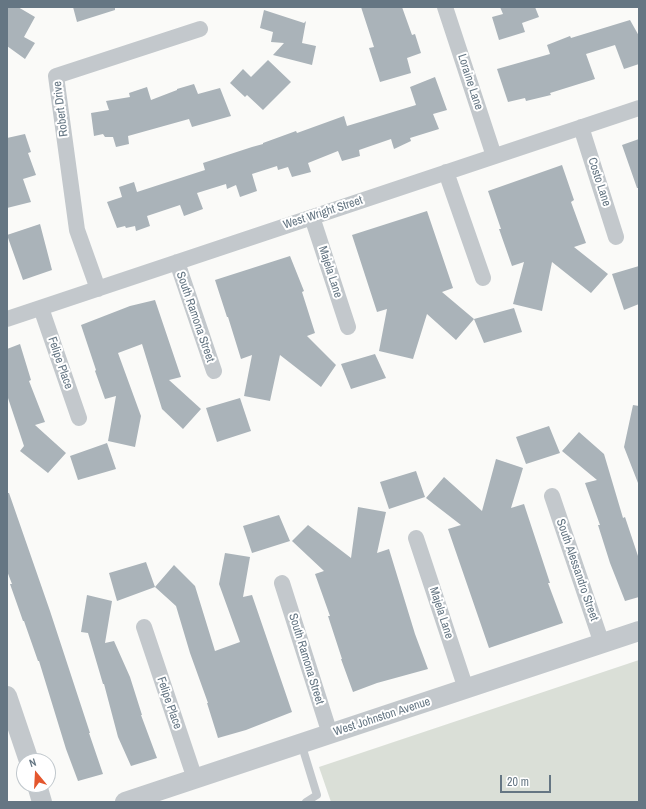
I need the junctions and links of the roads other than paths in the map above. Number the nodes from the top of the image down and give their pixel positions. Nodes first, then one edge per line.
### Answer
1 (445, 7) edge
2 (200, 29) dead end
3 (639, 108) edge
4 (581, 127) junction
5 (494, 156) junction
6 (446, 172) junction
7 (312, 217) junction
8 (616, 237) dead end
9 (176, 262) junction
10 (483, 278) dead end
11 (98, 289) junction
12 (41, 308) junction
13 (7, 319) edge
14 (348, 327) dead end
15 (214, 371) dead end
16 (79, 418) dead end
17 (552, 496) dead end
18 (416, 538) dead end
19 (282, 583) dead end
20 (144, 627) dead end
21 (639, 631) edge
22 (602, 644) junction
23 (466, 689) junction
24 (7, 696) edge
25 (330, 734) junction
26 (301, 743) junction
27 (26, 753) edge
28 (195, 778) junction
29 (319, 798) edge
30 (127, 802) edge
31 (306, 802) edge

1 - 5 street, Loraine Lane
2 - 11 street, Robert Drive
3 - 4 street, West Wright Street
4 - 5 street, West Wright Street
4 - 8 street, Costo Lane
5 - 6 street, West Wright Street
6 - 7 street, West Wright Street
6 - 10 street
7 - 9 street, West Wright Street
7 - 14 street, Majela Lane
9 - 11 street, West Wright Street
9 - 15 street, South Ramona Street
11 - 12 street, West Wright Street
12 - 13 street, West Wright Street
12 - 16 street, Felipe Place
17 - 22 street, South Alessandro Street
18 - 23 street, Majela Lane
19 - 25 street, South Ramona Street
20 - 28 street, Felipe Place
21 - 22 street, West Johnston Avenue
22 - 23 street, West Johnston Avenue
23 - 25 street, West Johnston Avenue
24 - 27 street
25 - 26 street, West Johnston Avenue
26 - 28 street, West Johnston Avenue
26 - 29 lane
28 - 30 street, West Johnston Avenue
29 - 31 lane

